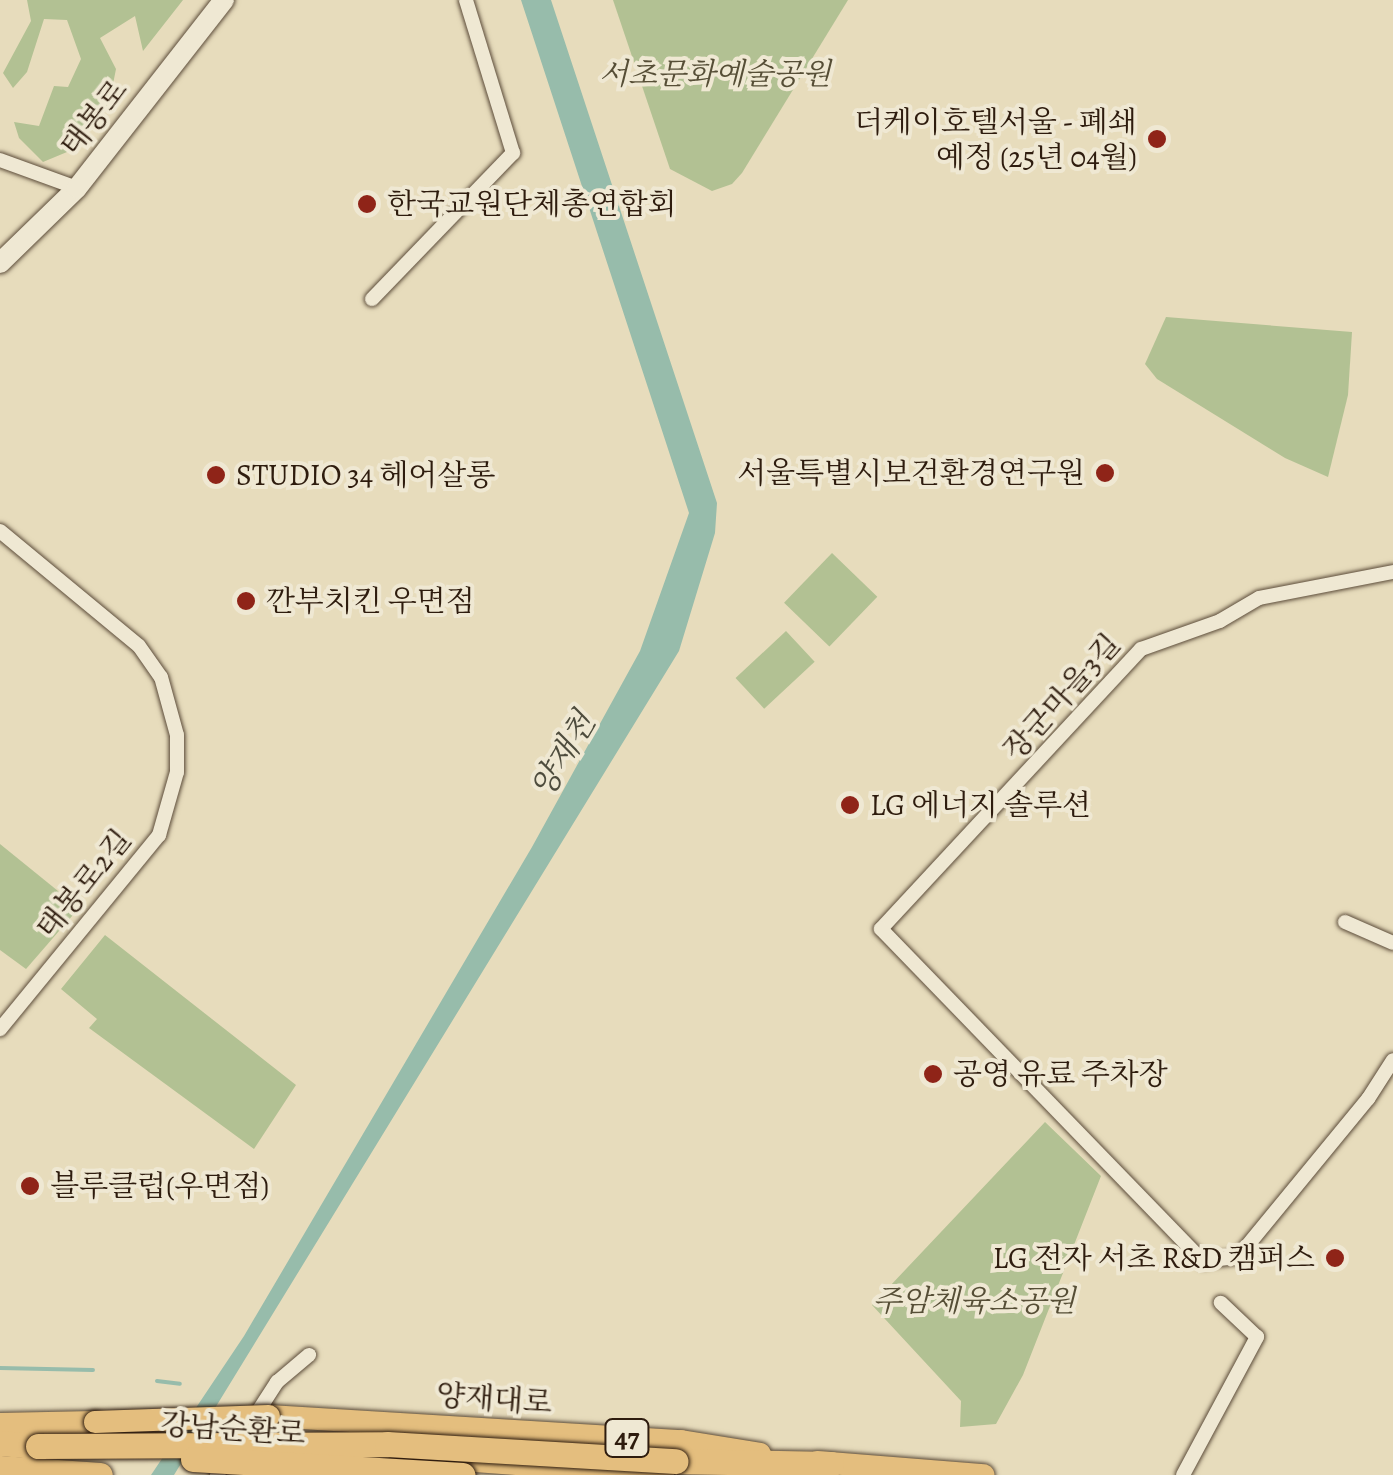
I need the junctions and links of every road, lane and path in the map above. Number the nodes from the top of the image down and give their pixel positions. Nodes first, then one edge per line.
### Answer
1 (224, 0) edge
2 (466, 0) edge
3 (0, 160) edge
4 (77, 188) junction
5 (0, 262) edge
6 (372, 298) dead end
7 (0, 531) edge
8 (1393, 572) edge
9 (1345, 922) dead end
10 (1393, 943) edge
11 (0, 1029) edge
12 (1393, 1060) edge
13 (1221, 1304) dead end
14 (309, 1354) dead end
15 (132, 1422) junction
16 (0, 1424) edge
17 (0, 1442) edge
18 (38, 1446) junction
19 (831, 1464) junction
20 (0, 1468) edge
21 (669, 1468) edge
22 (49, 1474) edge
23 (100, 1475) edge
24 (217, 1475) edge
25 (463, 1475) edge
26 (982, 1475) edge
27 (1182, 1475) edge

1 - 4 street, 태봉로
2 - 6 street
3 - 4 street
4 - 5 street, 태봉로
7 - 11 street, 태봉로2길
8 - 12 street, 장군마을3길
9 - 10 street
13 - 27 street
14 - 24 street
15 - 16 main road, 양재대로 / 47, bridge
15 - 19 main road, 양재대로 / 47, bridge
15 - 21 main road, bridge
17 - 18 highway, 강남순환로
18 - 21 highway, bridge
18 - 25 highway, 강남순환로, bridge
19 - 21 highway
19 - 26 main road, 양재대로 / 47
20 - 22 highway
22 - 23 highway

